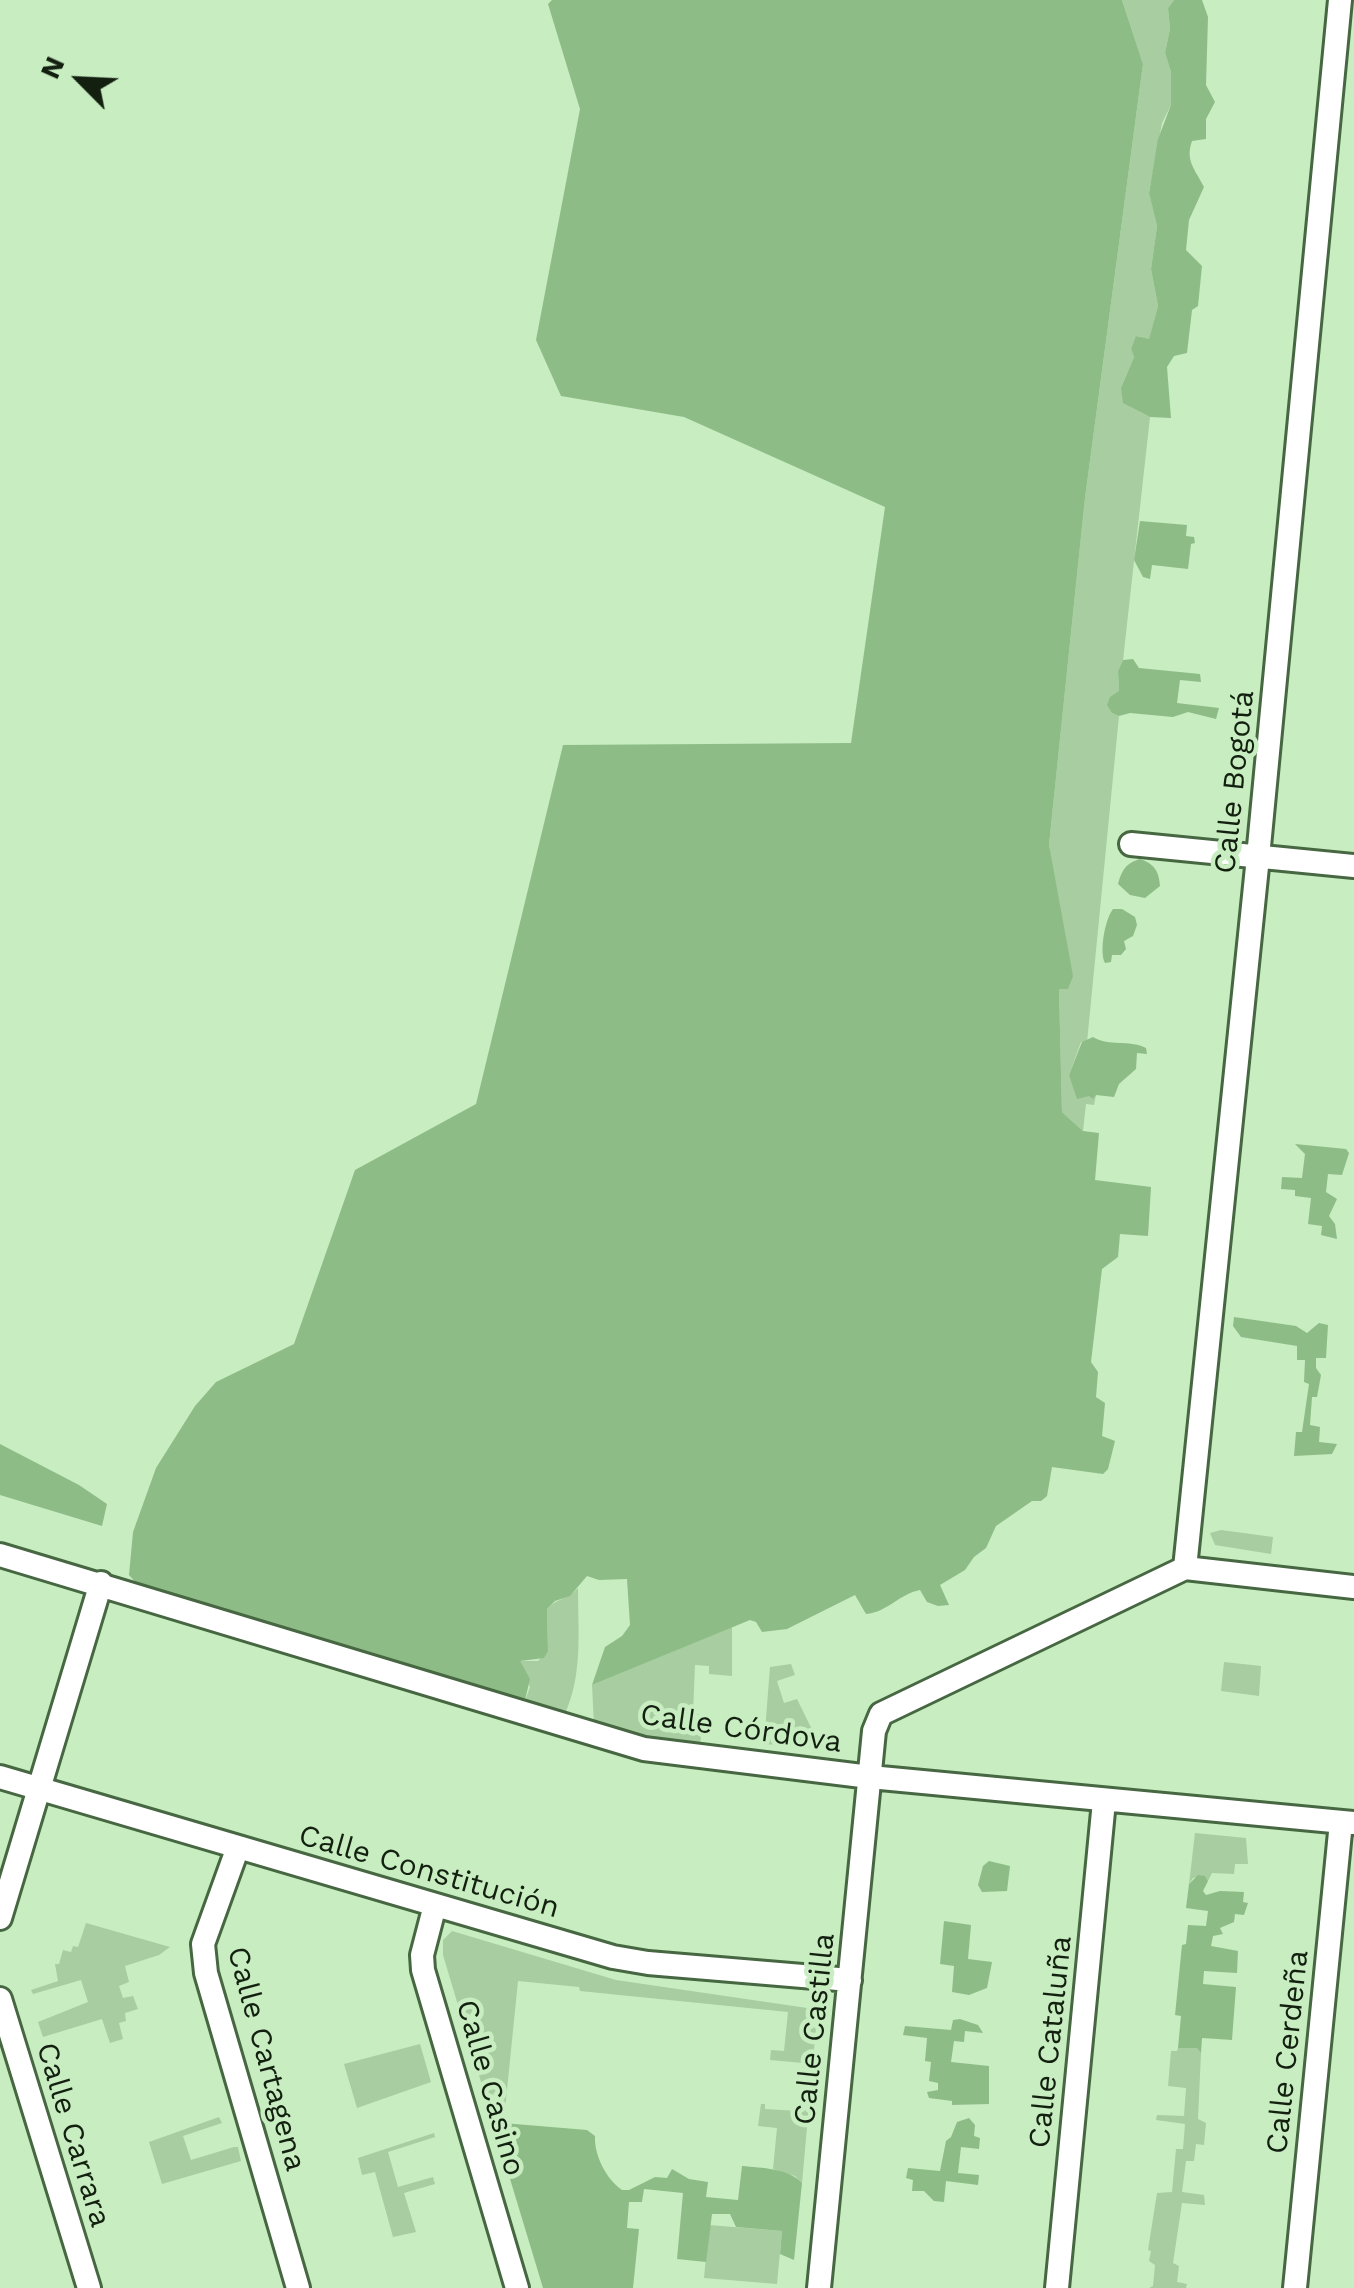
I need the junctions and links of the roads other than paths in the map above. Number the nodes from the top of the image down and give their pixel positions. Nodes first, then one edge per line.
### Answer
1 (1340, 0) edge
2 (1131, 844) dead end
3 (1258, 856) junction
4 (1354, 866) edge
5 (0, 1554) edge
6 (1184, 1568) junction
7 (102, 1583) junction
8 (1354, 1587) edge
9 (0, 1777) edge
10 (870, 1777) junction
11 (39, 1788) junction
12 (1104, 1801) junction
13 (1348, 1823) edge
14 (238, 1847) junction
15 (435, 1905) junction
16 (0, 1918) edge
17 (850, 1980) junction
18 (0, 1999) edge
19 (88, 2288) edge
20 (298, 2288) edge
21 (518, 2288) edge
22 (820, 2288) edge
23 (1057, 2288) edge
24 (1295, 2288) edge

1 - 3 street, Calle Bogotá
2 - 3 street
3 - 4 street
3 - 6 street, Calle Bogotá
5 - 7 street, Calle Córdova
6 - 8 street
6 - 10 street, Calle Córdova
7 - 10 street, Calle Córdova
7 - 11 street
9 - 11 street, Calle Constitución
10 - 12 street
10 - 17 street, Calle Castilla
11 - 14 street, Calle Constitución
11 - 16 street
12 - 13 street
12 - 23 street, Calle Cataluña
13 - 24 street, Calle Cerdeña
14 - 15 street, Calle Constitución
14 - 20 street, Calle Cartagena
15 - 17 street, Calle Constitución
15 - 21 street, Calle Casino
17 - 22 street, Calle Castilla
18 - 19 street, Calle Carrara

